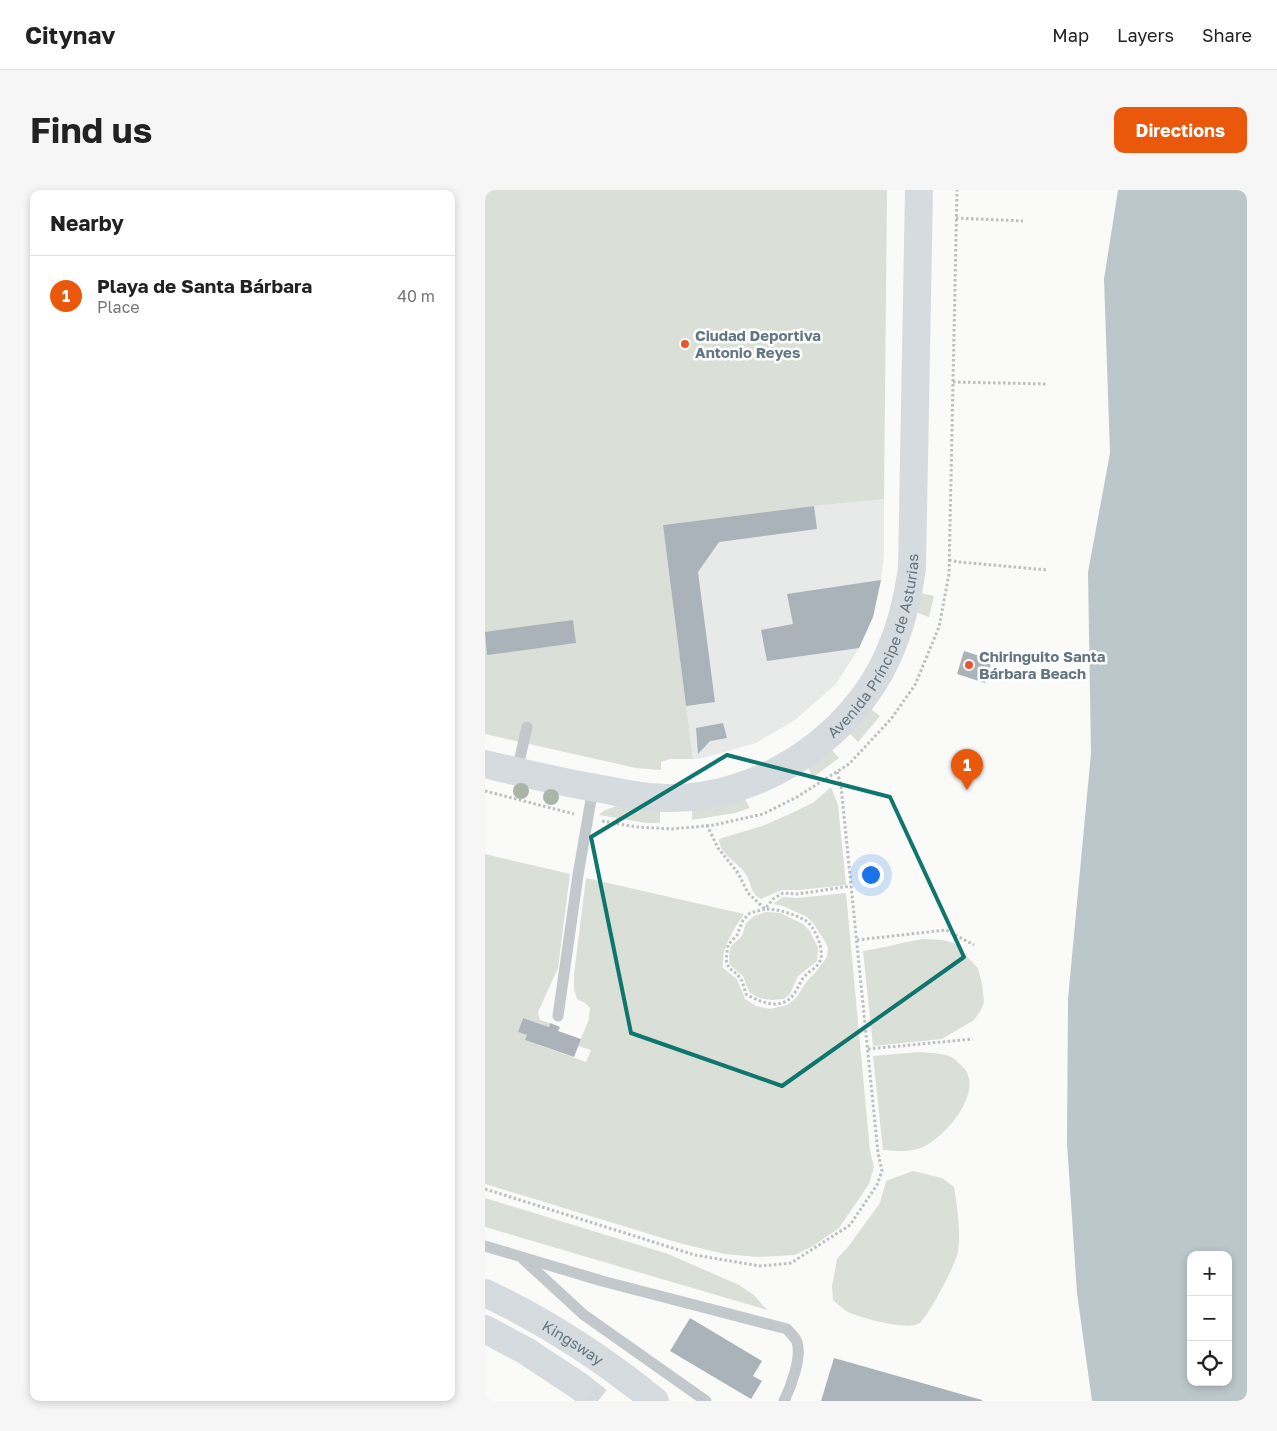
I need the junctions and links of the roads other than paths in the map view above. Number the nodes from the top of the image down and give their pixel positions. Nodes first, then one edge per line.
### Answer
1 (919, 190) edge
2 (527, 727) dead end
3 (485, 764) edge
4 (517, 771) junction
5 (593, 788) junction
6 (558, 1016) dead end
7 (485, 1246) edge
8 (520, 1256) junction
9 (485, 1293) edge
10 (485, 1329) edge
11 (579, 1386) tunnel mouth
12 (655, 1401) edge
13 (706, 1401) edge
14 (784, 1401) edge

1 - 5 main road, Avenida Príncipe de Asturias
2 - 4 lane
3 - 4 main road, Avenida Príncipe de Asturias
4 - 5 main road, Avenida Príncipe de Asturias
5 - 6 lane
7 - 8 lane
8 - 13 lane
8 - 14 lane
9 - 12 main road, Kingsway
10 - 11 main road

